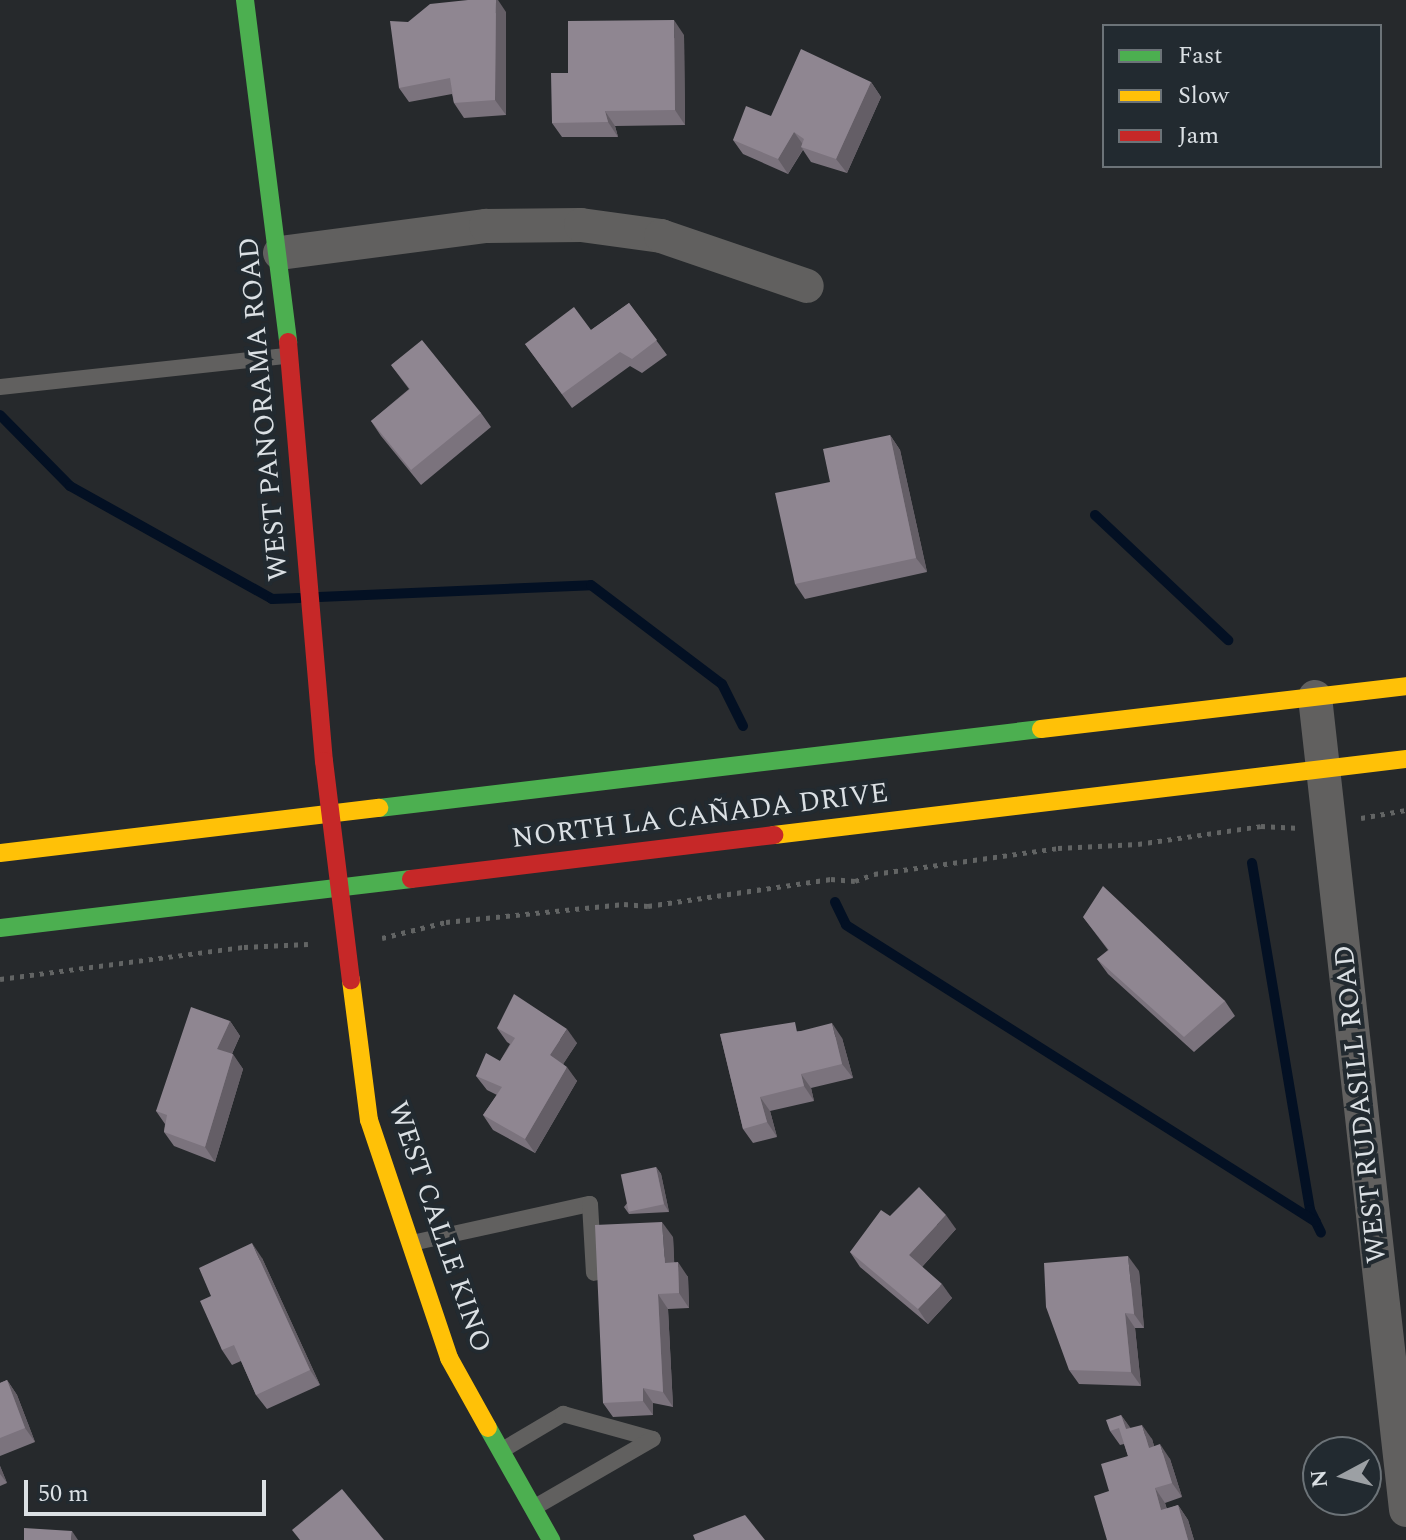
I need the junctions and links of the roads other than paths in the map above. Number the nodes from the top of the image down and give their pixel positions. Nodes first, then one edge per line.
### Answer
1 (245, 0) edge
2 (280, 253) junction
3 (807, 286) dead end
4 (287, 355) junction
5 (0, 387) edge
6 (1406, 686) edge
7 (1315, 697) junction
8 (1406, 759) edge
9 (1324, 769) junction
10 (330, 814) junction
11 (0, 853) edge
12 (337, 887) junction
13 (0, 928) edge
14 (410, 1243) junction
15 (594, 1273) edge
16 (501, 1451) junction
17 (534, 1508) junction
18 (1406, 1510) edge
19 (551, 1540) edge

1 - 2 main road, WEST PANORAMA ROAD
2 - 3 street
2 - 4 main road, WEST PANORAMA ROAD
4 - 5 lane
4 - 10 main road, WEST PANORAMA ROAD
6 - 7 main road, NORTH LA CAÑADA DRIVE
7 - 9 street, WEST RUDASILL ROAD
7 - 10 main road, NORTH LA CAÑADA DRIVE
8 - 9 main road, NORTH LA CAÑADA DRIVE
9 - 12 main road, NORTH LA CAÑADA DRIVE
9 - 18 street, WEST RUDASILL ROAD
10 - 11 main road, NORTH LA CAÑADA DRIVE
10 - 12 main road, WEST CALLE KINO
12 - 13 main road, NORTH LA CAÑADA DRIVE
12 - 14 main road, WEST CALLE KINO
14 - 15 lane
14 - 16 main road, WEST CALLE KINO
16 - 17 main road, WEST CALLE KINO
16 - 17 lane
17 - 19 main road, WEST CALLE KINO

